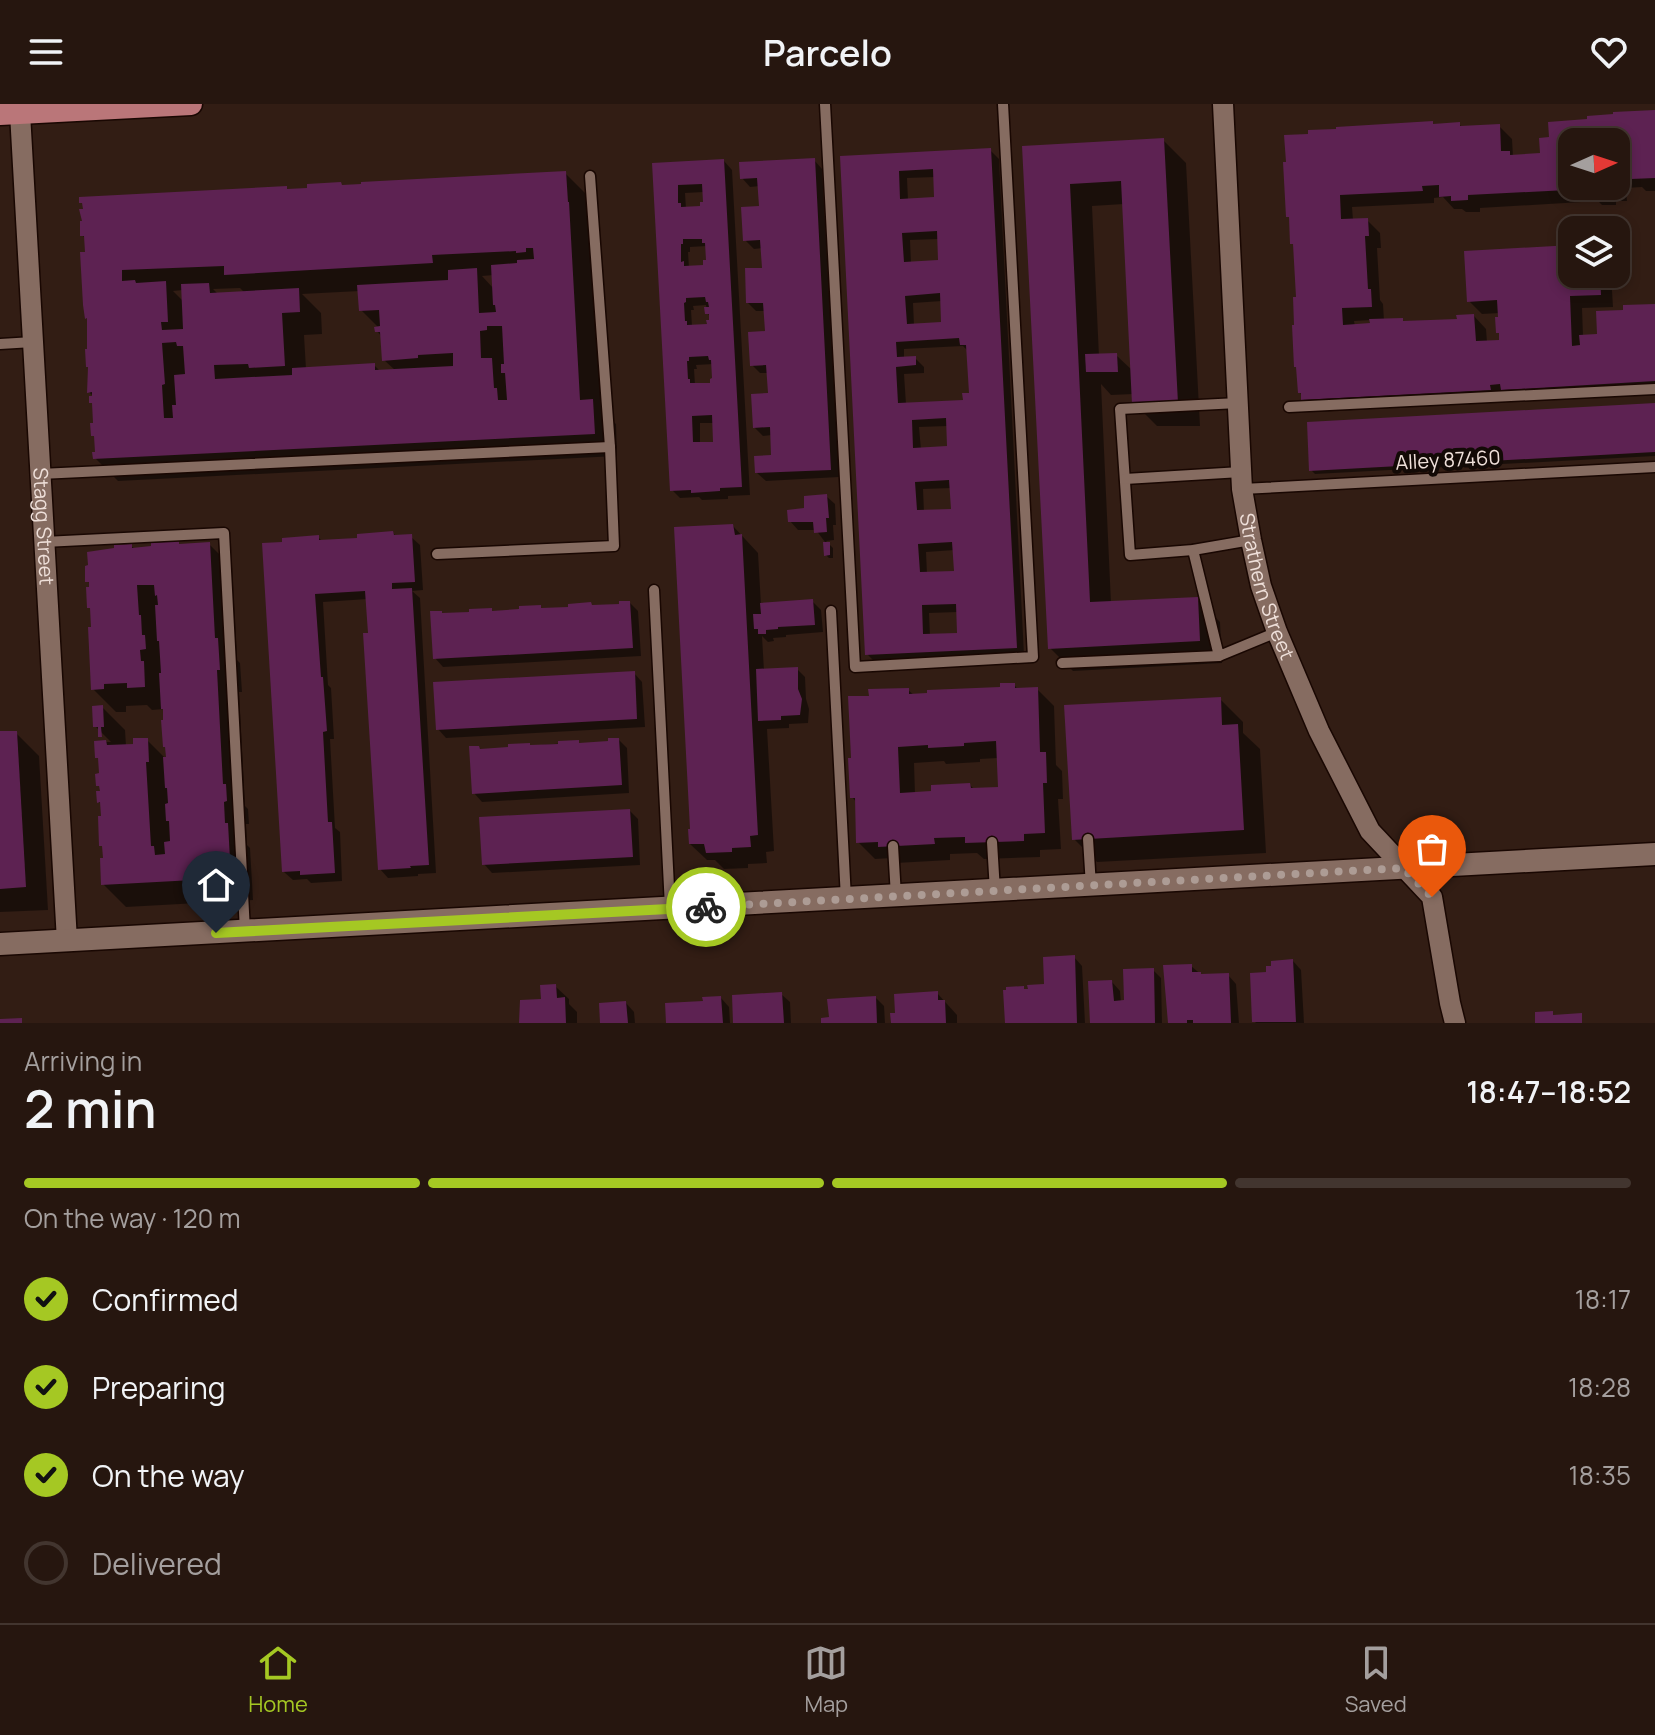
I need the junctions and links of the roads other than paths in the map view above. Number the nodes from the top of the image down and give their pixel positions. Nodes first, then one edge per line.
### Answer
1 (191, 104) edge
2 (825, 104) edge
3 (1003, 104) edge
4 (1223, 104) edge
5 (10, 114) edge
6 (590, 176) dead end
7 (33, 342) junction
8 (0, 344) edge
9 (1655, 389) edge
10 (1238, 403) junction
11 (1289, 407) dead end
12 (610, 447) junction
13 (1655, 467) edge
14 (40, 474) junction
15 (1125, 479) junction
16 (1242, 480) junction
17 (1251, 540) junction
18 (44, 542) junction
19 (1193, 550) junction
20 (437, 554) dead end
21 (654, 590) dead end
22 (831, 611) dead end
23 (1277, 632) junction
24 (1219, 656) junction
25 (1062, 663) dead end
26 (1088, 839) dead end
27 (992, 842) dead end
28 (893, 846) dead end
29 (1655, 854) edge
30 (1403, 868) junction
31 (1091, 886) junction
32 (995, 891) junction
33 (896, 896) junction
34 (846, 899) junction
35 (670, 909) junction
36 (245, 931) junction
37 (67, 941) junction
38 (0, 944) edge
39 (1455, 1023) edge

1 - 5 main road
2 - 3 lane
4 - 10 street, Strathern Street
5 - 7 street, Stagg Street
6 - 12 lane
7 - 8 lane
7 - 14 street, Stagg Street
9 - 11 lane
10 - 15 lane
10 - 16 street, Strathern Street
12 - 14 lane
12 - 20 lane
13 - 16 lane, Alley 87460
14 - 18 street, Stagg Street
15 - 16 lane, Alley 87460
15 - 19 lane
16 - 17 street, Strathern Street
17 - 19 lane
17 - 23 street, Strathern Street
18 - 36 lane
18 - 37 street, Stagg Street
19 - 24 lane
21 - 35 lane
22 - 34 lane
23 - 24 lane
23 - 30 street, Strathern Street
24 - 25 lane
26 - 31 lane
27 - 32 lane
28 - 33 lane
29 - 30 street
30 - 31 street
30 - 39 street, Strathern Street
31 - 32 street
32 - 33 street
33 - 34 street
34 - 35 street
35 - 36 street
36 - 37 street
37 - 38 street

